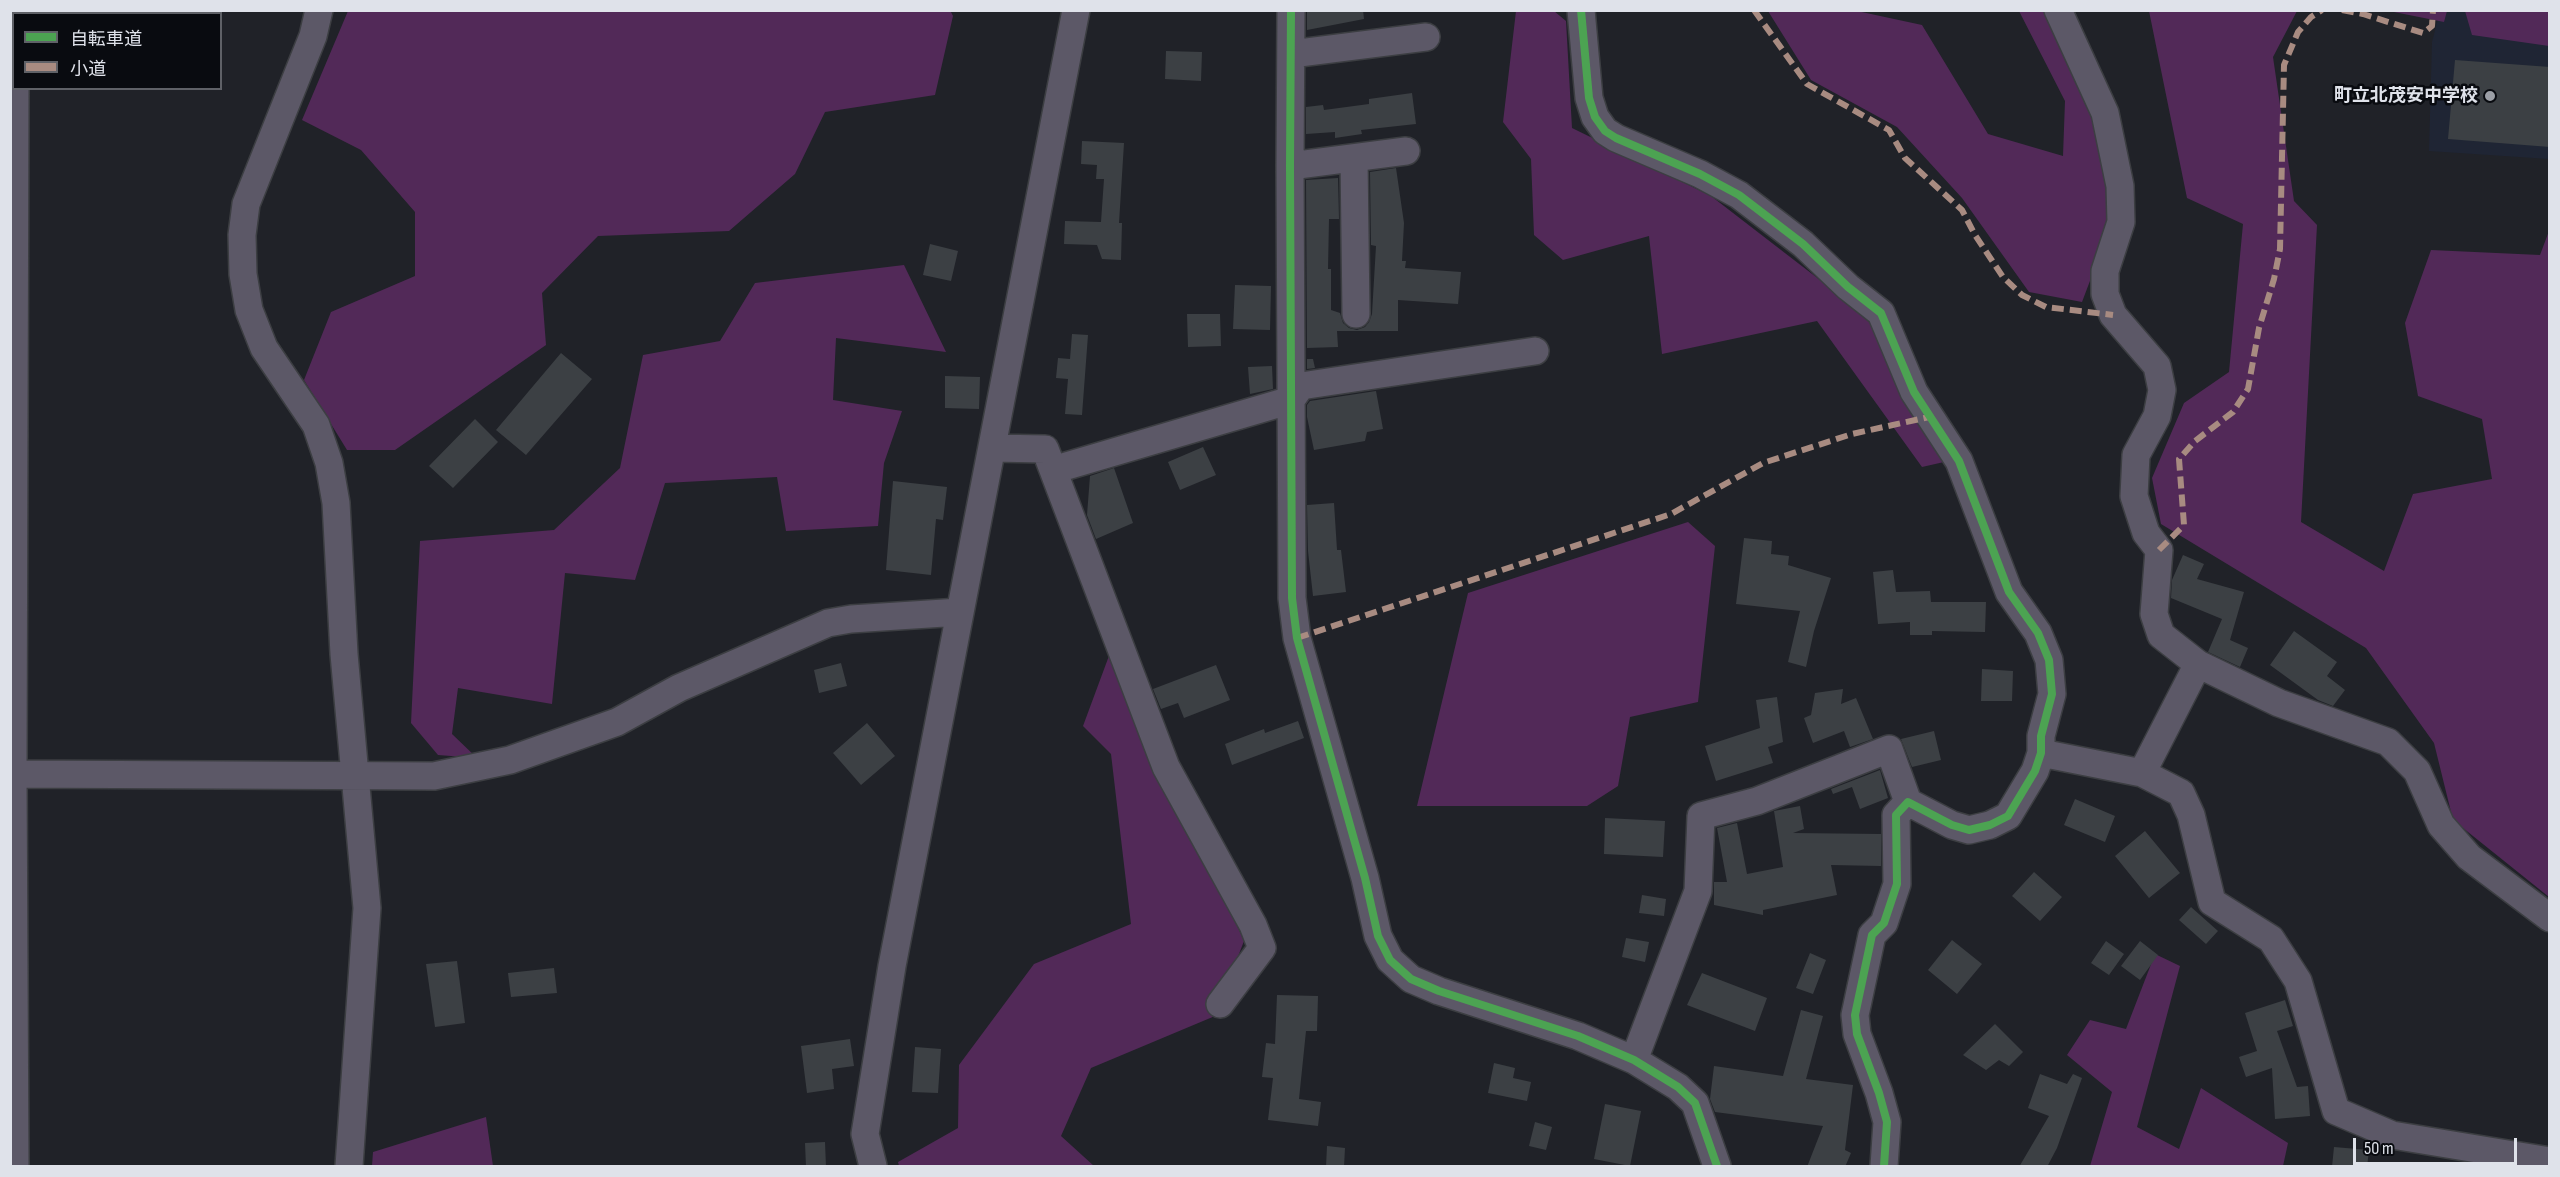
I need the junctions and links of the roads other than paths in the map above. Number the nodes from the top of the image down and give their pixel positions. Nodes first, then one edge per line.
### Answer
1 (319, 10) edge
2 (1076, 10) edge
3 (1291, 10) edge
4 (1581, 10) edge
5 (2058, 10) edge
6 (1426, 37) dead end
7 (1291, 54) junction
8 (15, 90) edge
9 (1406, 152) dead end
10 (1354, 158) junction
11 (1290, 166) junction
12 (1356, 314) dead end
13 (1535, 351) dead end
14 (1291, 400) junction
15 (992, 448) junction
16 (1053, 470) junction
17 (960, 612) junction
18 (2198, 664) junction
19 (2041, 753) junction
20 (2142, 773) junction
21 (12, 774) edge
22 (355, 775) junction
23 (1908, 802) junction
24 (2550, 918) edge
25 (1220, 1004) dead end
26 (1634, 1060) junction
27 (2548, 1163) edge
28 (15, 1167) edge
29 (349, 1167) edge
30 (873, 1167) edge
31 (1718, 1167) edge
32 (1884, 1167) edge

1 - 22 street
2 - 15 street
3 - 7 street
4 - 19 street
5 - 18 street
6 - 7 street
7 - 11 street
8 - 21 street
9 - 10 street
10 - 11 street
10 - 12 street
11 - 14 street
13 - 14 street
14 - 16 street
14 - 26 street
15 - 16 street
15 - 17 street
16 - 25 street
17 - 22 street
17 - 30 street
18 - 20 street
18 - 24 street
19 - 20 street
19 - 23 street
20 - 27 street
21 - 22 street
21 - 28 street
22 - 29 street
23 - 26 street
23 - 32 street
26 - 31 street

